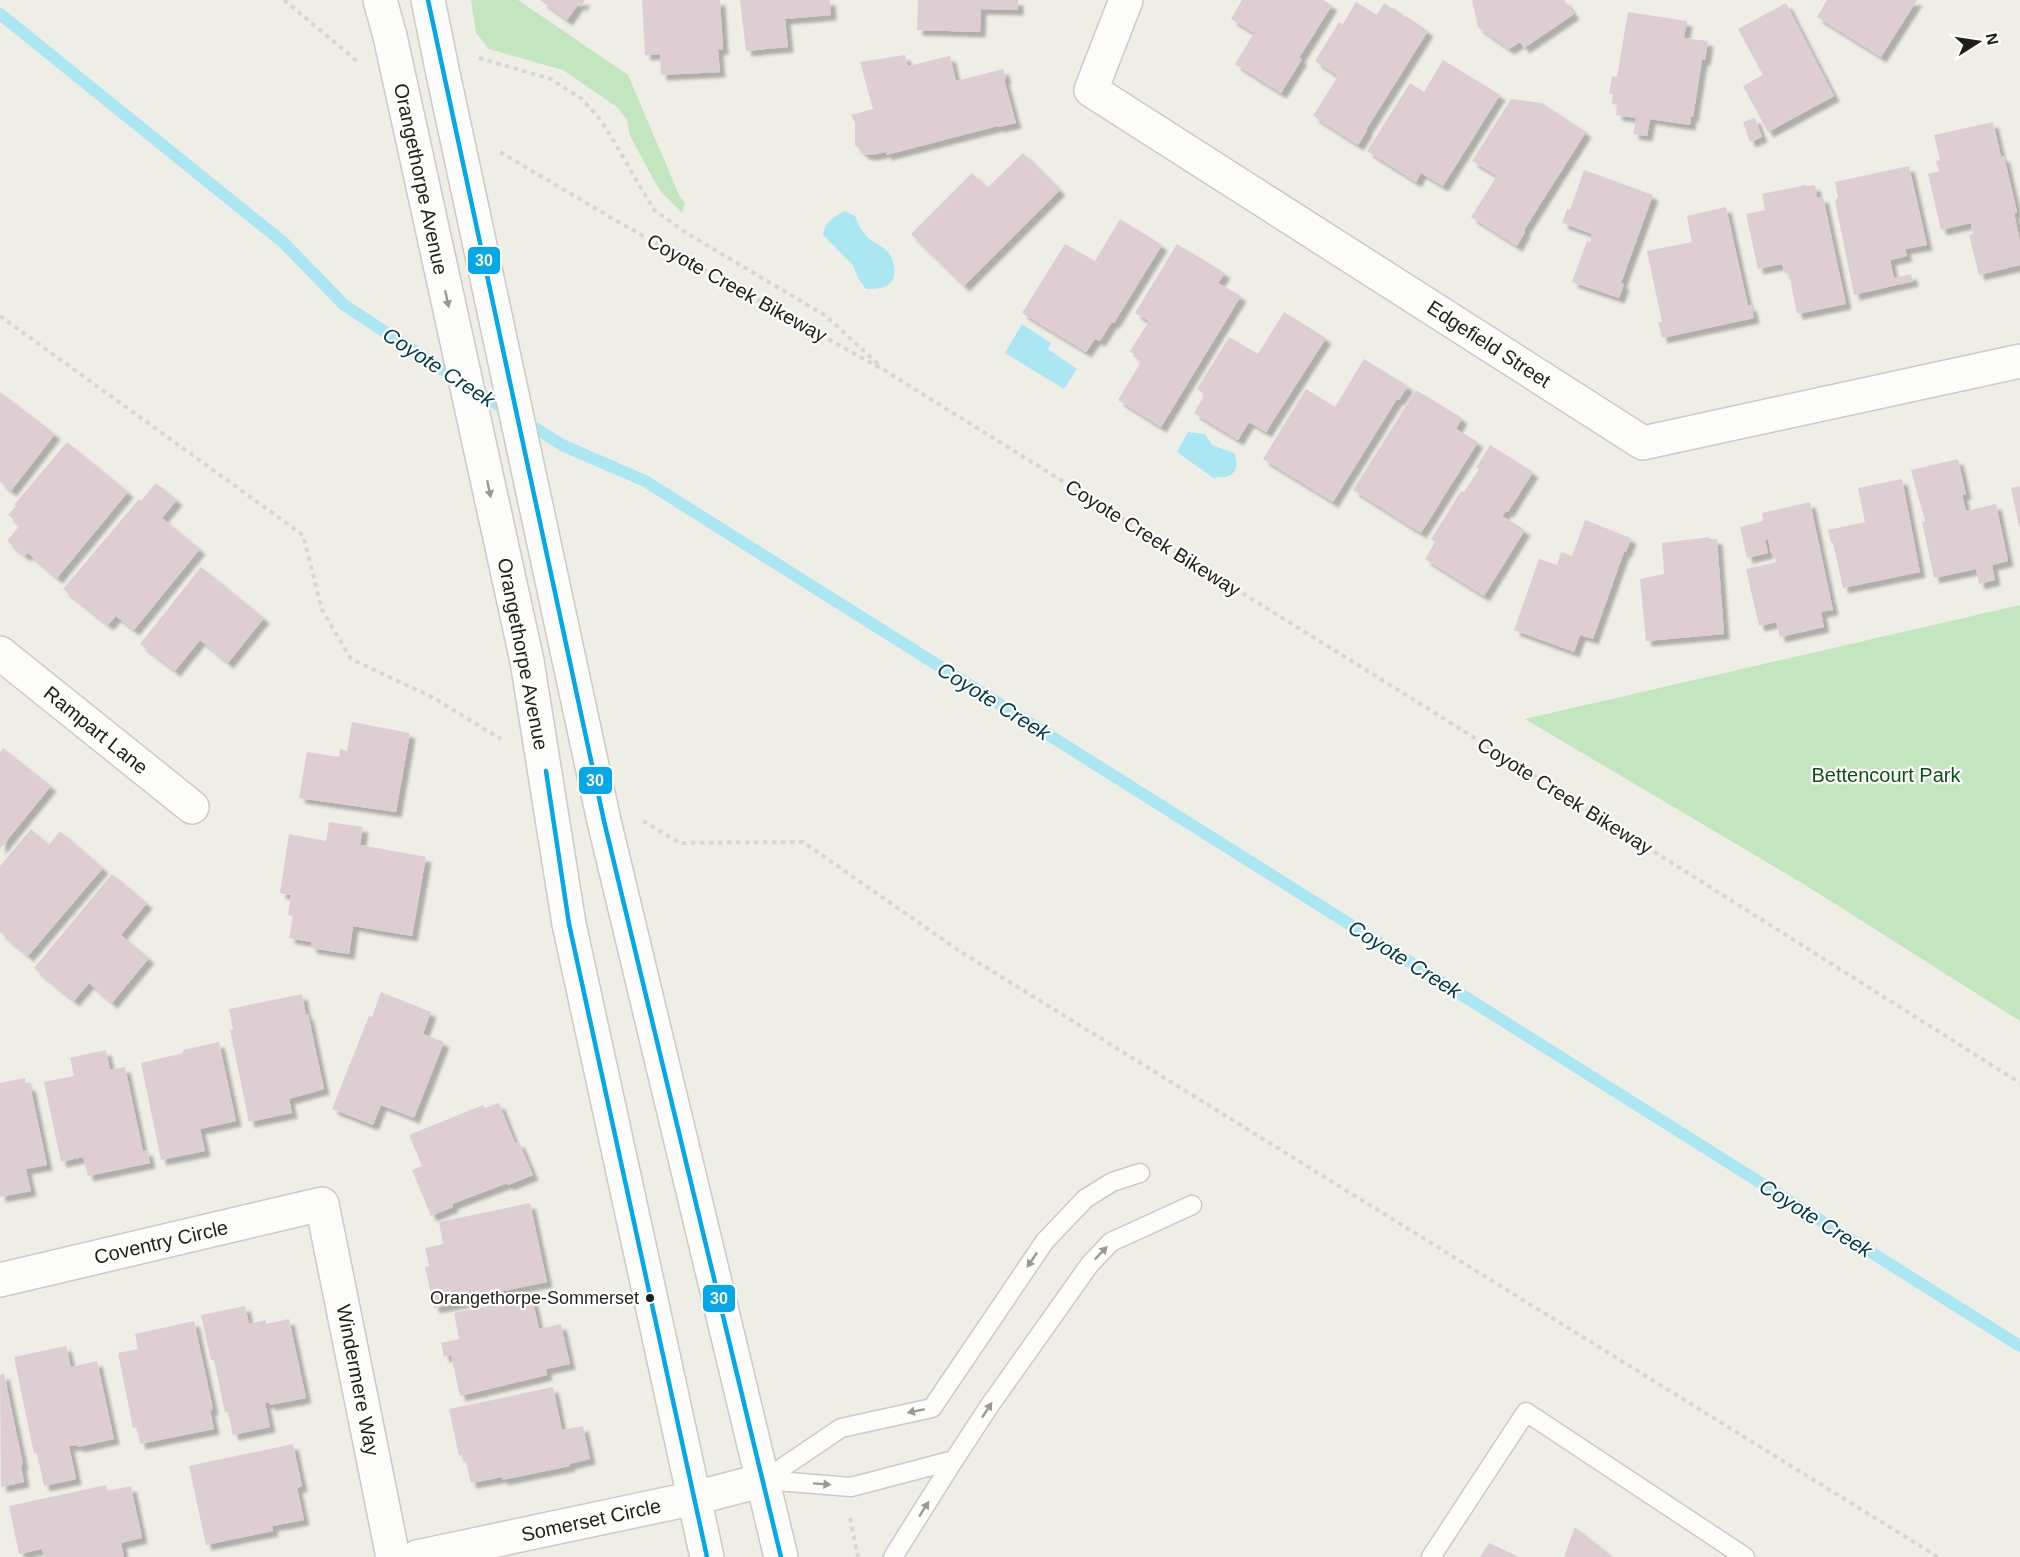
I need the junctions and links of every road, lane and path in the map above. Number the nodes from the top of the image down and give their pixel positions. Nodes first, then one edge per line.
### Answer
1 (284, 0) edge
2 (380, 0) edge
3 (428, 0) edge
4 (1126, 0) edge
5 (439, 59) junction
6 (358, 63) dead end
7 (495, 149) dead end
8 (0, 316) edge
9 (2020, 361) edge
10 (884, 370) junction
11 (0, 653) edge
12 (544, 763) junction
13 (598, 794) junction
14 (192, 807) dead end
15 (2020, 1083) edge
16 (1140, 1173) dead end
17 (322, 1204) joint
18 (1192, 1205) dead end
19 (0, 1280) edge
20 (954, 1460) junction
21 (764, 1480) junction
22 (695, 1498) junction
23 (849, 1514) dead end
24 (393, 1557) edge
25 (417, 1557) edge
26 (707, 1557) edge
27 (781, 1557) edge
28 (858, 1557) edge
29 (893, 1557) edge
30 (1431, 1557) edge
31 (1745, 1557) edge
32 (1938, 1557) edge

1 - 6 path
2 -> 12 main road, Orangethorpe Avenue, bridge
3 - 5 main road
4 - 9 main road, Edgefield Street
5 - 10 path
5 - 13 main road, bridge
7 - 10 path, Coyote Creek Bikeway
8 - 12 path
10 - 15 path, Coyote Creek Bikeway
11 - 14 main road, Rampart Lane
12 - 22 main road, Orangethorpe Avenue
13 - 21 main road
13 - 32 path
16 -> 21 lane
17 - 19 main road, Coventry Circle
17 - 24 main road, Windermere Way
20 -> 18 lane
21 -> 20 lane
29 -> 20 lane
21 - 22 main road, Somerset Circle
21 - 27 main road
22 - 25 main road, Somerset Circle
22 - 26 main road, Orangethorpe Avenue
23 - 28 path
30 - 31 lane

